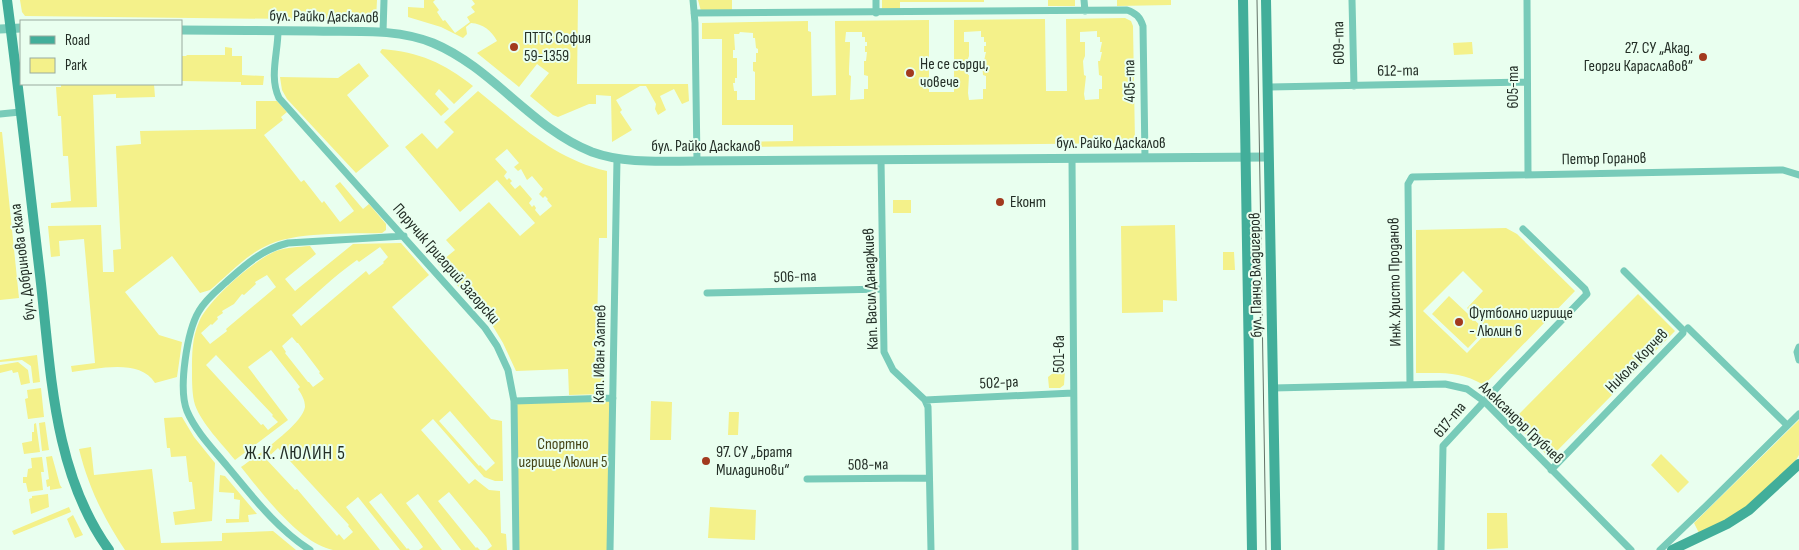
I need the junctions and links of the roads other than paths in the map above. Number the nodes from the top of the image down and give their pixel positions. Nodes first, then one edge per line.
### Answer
1 (7, 0) edge
2 (384, 0) edge
3 (693, 0) edge
4 (876, 0) edge
5 (1084, 0) edge
6 (1243, 0) edge
7 (1266, 0) edge
8 (1352, 0) edge
9 (1527, 0) edge
10 (1084, 11) junction
11 (694, 13) junction
12 (876, 13) junction
13 (5, 28) edge
14 (20, 28) edge
15 (182, 30) edge
16 (278, 31) junction
17 (383, 32) junction
18 (1527, 82) junction
19 (1354, 86) junction
20 (1269, 88) junction
21 (20, 112) junction
22 (0, 114) edge
23 (1268, 157) junction
24 (1145, 158) junction
25 (1246, 158) junction
26 (617, 159) junction
27 (1072, 159) junction
28 (881, 160) junction
29 (696, 161) junction
30 (1528, 174) junction
31 (1799, 175) edge
32 (1410, 179) joint
33 (1523, 229) dead end
34 (404, 236) junction
35 (1624, 271) dead end
36 (883, 289) junction
37 (707, 293) dead end
38 (1688, 328) dead end
39 (1799, 347) edge
40 (1799, 360) edge
41 (1410, 385) junction
42 (1273, 388) junction
43 (1074, 393) junction
44 (613, 398) junction
45 (925, 400) junction
46 (514, 401) junction
47 (1485, 402) junction
48 (1799, 414) edge
49 (1787, 425) junction
50 (1799, 464) edge
51 (1551, 470) junction
52 (929, 478) junction
53 (807, 479) dead end
54 (109, 550) edge
55 (310, 550) edge
56 (516, 550) edge
57 (610, 550) edge
58 (931, 550) edge
59 (1075, 550) edge
60 (1252, 550) edge
61 (1276, 550) edge
62 (1441, 550) edge
63 (1631, 550) edge
64 (1660, 550) edge
65 (1672, 550) edge

1 - 13 main road, бул. Добринова скала
2 - 17 street
3 - 11 street
4 - 12 street
5 - 10 street
6 - 25 main road, бул. Панчо Владигеров
7 - 20 main road, бул. Панчо Владигеров
8 - 19 street, 609-та
9 - 18 street, 605-та
10 - 12 street
10 - 24 street, 405-та
11 - 12 street
11 - 29 street
13 - 14 street
13 - 21 main road, бул. Добринова скала
15 - 16 street, бул. Райко Даскалов
16 - 17 street, бул. Райко Даскалов
16 - 34 street, Поручик Григорий Загорски
17 - 26 street, бул. Райко Даскалов
18 - 19 street, 612-та
18 - 30 street, 605-та
19 - 20 street, 612-та
20 - 23 main road, бул. Панчо Владигеров
21 - 22 street
21 - 54 main road, бул. Добринова скала
23 - 25 street, бул. Райко Даскалов
23 - 42 main road, бул. Панчо Владигеров
24 - 25 street, бул. Райко Даскалов
24 - 27 street, бул. Райко Даскалов
25 - 60 main road, бул. Панчо Владигеров
26 - 29 street, бул. Райко Даскалов
26 - 44 street, Кап. Иван Златев
27 - 28 street, бул. Райко Даскалов
27 - 43 street, 501-ва
28 - 29 street, бул. Райко Даскалов
28 - 36 street, Кап. Васил Данаджиев
30 - 31 street, Петър Горанов
30 - 32 street, Петър Горанов
32 - 41 street, Инж. Христо Проданов
33 - 47 street, 617-та
34 - 46 street, Поручик Григорий Загорски
34 - 55 street
35 - 51 street, Никола Корчев
36 - 37 street, 506-та
36 - 45 street, Кап. Васил Данаджиев
38 - 49 street, Никола Корчев
39 - 40 street
41 - 42 street, Александър Грубчев
41 - 47 street, Александър Грубчев
42 - 61 main road, бул. Панчо Владигеров
43 - 45 street, 502-ра
43 - 59 street, 501-ва
44 - 46 street
44 - 57 street, Кап. Иван Златев
45 - 52 street
46 - 56 street, Поручик Григорий Загорски
47 - 51 street, Александър Грубчев
47 - 62 street, 617-та
48 - 49 street
49 - 64 street
50 - 65 main road
51 - 63 street, Александър Грубчев
52 - 53 street, 508-ма
52 - 58 street

